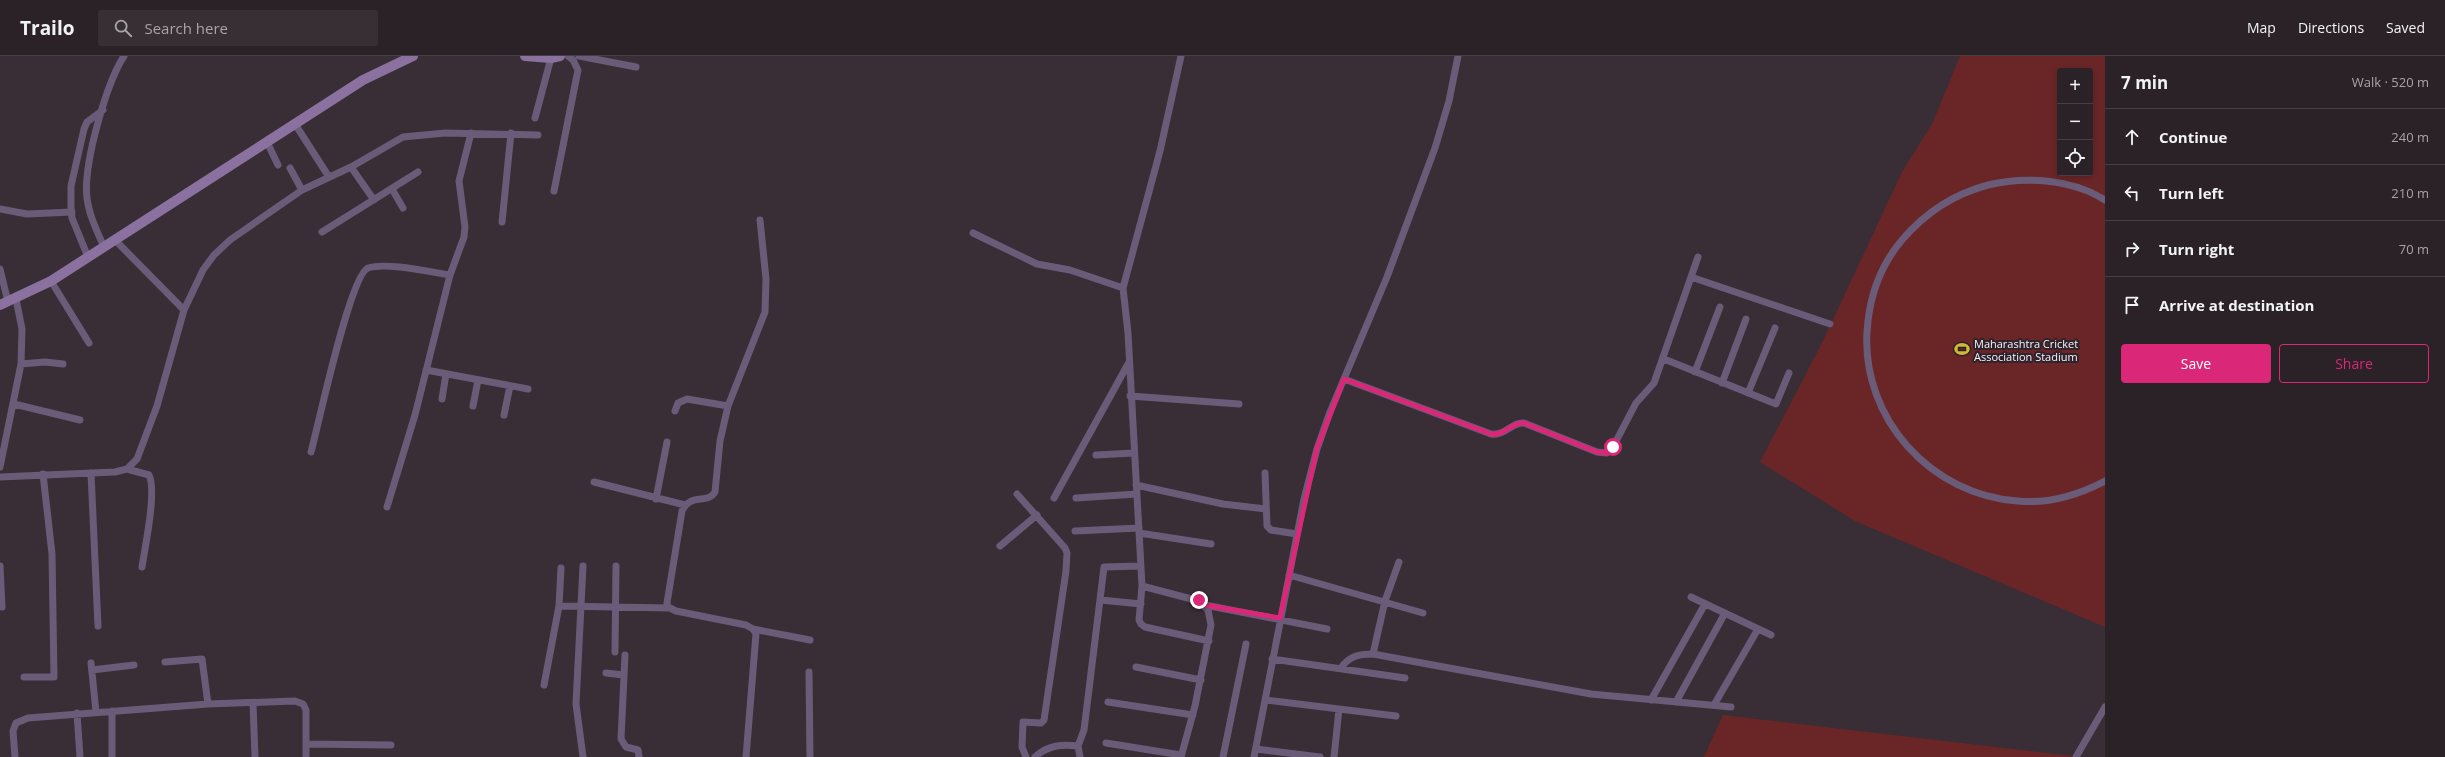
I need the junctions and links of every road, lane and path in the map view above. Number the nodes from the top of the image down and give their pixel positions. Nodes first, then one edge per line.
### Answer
1 (124, 56) edge
2 (413, 56) edge
3 (525, 56) edge
4 (568, 56) edge
5 (579, 56) edge
6 (1181, 56) edge
7 (1458, 56) edge
8 (555, 57) edge
9 (636, 67) dead end
10 (103, 110) junction
11 (535, 118) dead end
12 (295, 124) junction
13 (471, 133) junction
14 (511, 133) junction
15 (538, 135) dead end
16 (266, 142) junction
17 (278, 165) dead end
18 (351, 167) junction
19 (290, 168) dead end
20 (418, 172) dead end
21 (329, 177) junction
22 (392, 189) junction
23 (302, 190) junction
24 (554, 191) dead end
25 (374, 200) junction
26 (2105, 200) edge
27 (403, 208) dead end
28 (0, 209) edge
29 (72, 212) junction
30 (760, 220) dead end
31 (502, 222) dead end
32 (322, 232) dead end
33 (973, 233) dead end
34 (115, 240) junction
35 (104, 247) junction
36 (88, 257) junction
37 (1698, 257) dead end
38 (0, 269) edge
39 (450, 275) junction
40 (1691, 277) junction
41 (51, 281) junction
42 (1123, 288) junction
43 (8, 302) edge
44 (1720, 307) dead end
45 (184, 310) junction
46 (1746, 319) dead end
47 (1830, 324) dead end
48 (1775, 328) dead end
49 (89, 343) dead end
50 (1664, 359) junction
51 (21, 364) junction
52 (63, 364) dead end
53 (1128, 364) junction
54 (426, 370) junction
55 (1695, 372) junction
56 (1789, 373) dead end
57 (446, 374) junction
58 (1344, 379) junction
59 (478, 380) junction
60 (1722, 383) junction
61 (510, 386) junction
62 (528, 389) dead end
63 (1748, 393) junction
64 (1130, 396) junction
65 (442, 399) dead end
66 (14, 404) junction
67 (1239, 404) dead end
68 (473, 406) dead end
69 (728, 406) junction
70 (675, 411) dead end
71 (504, 416) dead end
72 (80, 420) dead end
73 (667, 442) dead end
74 (311, 452) dead end
75 (1134, 454) junction
76 (1096, 456) dead end
77 (0, 467) edge
78 (127, 469) junction
79 (91, 473) junction
80 (43, 474) junction
81 (1265, 474) dead end
82 (0, 477) edge
83 (594, 482) dead end
84 (2105, 482) edge
85 (1136, 485) junction
86 (1017, 494) dead end
87 (1137, 494) junction
88 (656, 498) junction
89 (1054, 498) dead end
90 (1076, 498) dead end
91 (685, 504) junction
92 (388, 507) dead end
93 (1266, 508) junction
94 (1037, 515) junction
95 (1075, 531) dead end
96 (1139, 531) junction
97 (1297, 534) junction
98 (1211, 544) dead end
99 (1000, 546) dead end
100 (1399, 562) dead end
101 (0, 566) edge
102 (583, 566) dead end
103 (616, 566) dead end
104 (1141, 566) junction
105 (142, 567) dead end
106 (561, 568) dead end
107 (1289, 575) junction
108 (1142, 586) junction
109 (1691, 597) dead end
110 (1101, 600) junction
111 (1385, 602) junction
112 (1141, 604) junction
113 (1705, 604) junction
114 (1205, 605) junction
115 (2, 606) dead end
116 (559, 606) junction
117 (581, 606) junction
118 (615, 607) junction
119 (670, 608) junction
120 (1423, 613) dead end
121 (1725, 613) junction
122 (1280, 618) junction
123 (98, 626) dead end
124 (753, 629) junction
125 (1327, 629) dead end
126 (1758, 629) junction
127 (1771, 635) dead end
128 (810, 640) dead end
129 (1209, 641) junction
130 (1246, 644) dead end
131 (615, 652) dead end
132 (1373, 654) junction
133 (625, 655) dead end
134 (1272, 659) junction
135 (165, 662) dead end
136 (134, 664) dead end
137 (1136, 667) dead end
138 (1341, 668) junction
139 (809, 672) dead end
140 (606, 673) dead end
141 (623, 674) junction
142 (24, 677) dead end
143 (1405, 678) dead end
144 (1201, 680) junction
145 (544, 685) dead end
146 (1266, 700) junction
147 (1651, 700) junction
148 (1108, 702) dead end
149 (1676, 702) junction
150 (253, 703) junction
151 (208, 704) junction
152 (1714, 705) junction
153 (1731, 707) dead end
154 (2105, 707) edge
155 (1339, 709) junction
156 (112, 711) junction
157 (96, 712) junction
158 (77, 713) junction
159 (1193, 715) junction
160 (1396, 716) dead end
161 (1106, 743) dead end
162 (306, 744) junction
163 (391, 746) dead end
164 (1078, 746) junction
165 (1256, 749) junction
166 (1181, 756) edge
167 (15, 757) edge
168 (80, 757) edge
169 (112, 757) edge
170 (255, 757) edge
171 (306, 757) edge
172 (583, 757) edge
173 (639, 757) edge
174 (746, 757) edge
175 (810, 757) edge
176 (1026, 757) edge
177 (1035, 757) edge
178 (1080, 757) edge
179 (1223, 757) edge
180 (1254, 757) edge
181 (1320, 757) edge
182 (1334, 757) edge
183 (2076, 757) edge

1 - 10 street
2 - 12 street
3 - 8 street
4 - 24 street
5 - 9 street
6 - 42 street
7 - 58 street
8 - 11 street
10 - 29 street
10 - 35 street
12 - 16 street
12 - 21 street
13 - 14 street
13 - 18 street
13 - 39 street
14 - 15 street
14 - 31 street
16 - 17 street
16 - 34 street
18 - 21 street
18 - 25 street
19 - 23 street
20 - 22 street
21 - 23 street
22 - 25 street
22 - 27 street
23 - 45 street
25 - 32 street
26 - 84 street
28 - 29 street
29 - 36 street
30 - 69 street
33 - 42 street
34 - 35 street
34 - 45 street
35 - 36 street
36 - 41 street
37 - 40 street
38 - 43 street
39 - 54 street
39 - 74 street
40 - 47 street
40 - 50 street
41 - 43 street
41 - 49 street
42 - 53 street
43 - 51 street
44 - 55 street
45 - 78 street
46 - 60 street
48 - 63 street
50 - 55 street
50 - 58 street
51 - 52 street
51 - 66 street
53 - 64 street
53 - 89 street
54 - 57 street
54 - 92 street
55 - 60 street
56 - 63 street
57 - 59 street
57 - 65 street
58 - 97 street
59 - 61 street
59 - 68 street
60 - 63 street
61 - 62 street
61 - 71 street
64 - 67 street
64 - 75 street
66 - 72 street
66 - 77 street
69 - 70 street
69 - 91 street
73 - 88 street
75 - 76 street
75 - 85 street
78 - 79 street
78 - 105 street
79 - 80 street
79 - 123 street
80 - 82 street
80 - 142 street
81 - 93 street
83 - 88 street
85 - 87 street
85 - 93 street
86 - 94 street
87 - 90 street
87 - 96 street
88 - 91 street
91 - 119 street
93 - 97 street
94 - 99 street
94 - 176 street
95 - 96 street
96 - 98 street
96 - 104 street
97 - 107 street
100 - 111 street
101 - 115 street
102 - 117 street
103 - 118 street
104 - 108 street
104 - 110 street
106 - 116 street
107 - 111 street
107 - 122 street
108 - 112 street
108 - 114 street
109 - 113 street
110 - 112 street
110 - 164 street
111 - 120 street
111 - 132 street
112 - 129 street
113 - 121 street
113 - 147 street
114 - 122 street
114 - 129 street
116 - 117 street
116 - 145 street
117 - 118 street
117 - 172 street
118 - 119 street
118 - 131 street
119 - 124 street
121 - 126 street
121 - 149 street
122 - 125 street
122 - 134 street
124 - 128 street
124 - 174 street
126 - 127 street
126 - 152 street
129 - 144 street
130 - 179 street
132 - 138 street
132 - 147 street
133 - 141 street
134 - 138 street
134 - 146 street
135 - 151 street
136 - 157 street
137 - 144 street
138 - 143 street
139 - 175 street
140 - 141 street
141 - 173 street
144 - 159 street
146 - 155 street
146 - 165 street
147 - 149 street
148 - 159 street
149 - 152 street
150 - 151 street
150 - 162 street
150 - 170 street
151 - 156 street
152 - 153 street
154 - 183 street
155 - 160 street
155 - 182 street
156 - 157 street
156 - 169 street
157 - 158 street
158 - 167 street
158 - 168 street
159 - 166 street
161 - 166 street
162 - 163 street
162 - 171 street
164 - 177 street
164 - 178 street
165 - 180 street
165 - 181 street

